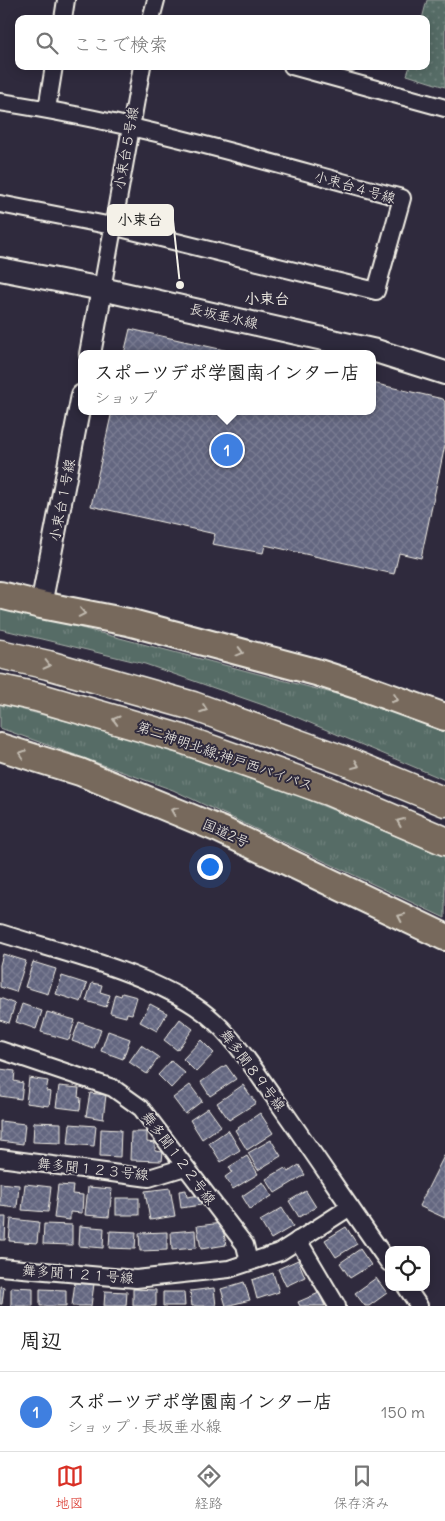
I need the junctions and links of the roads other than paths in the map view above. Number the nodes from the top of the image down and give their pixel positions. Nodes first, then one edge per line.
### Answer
1 (66, 0) edge
2 (156, 0) edge
3 (64, 15) edge
4 (152, 15) edge
5 (53, 70) edge
6 (141, 70) edge
7 (307, 70) edge
8 (0, 102) edge
9 (445, 108) edge
10 (47, 109) junction
11 (130, 126) junction
12 (0, 204) edge
13 (112, 226) junction
14 (0, 269) edge
15 (102, 289) junction
16 (91, 350) edge
17 (372, 350) edge
18 (376, 351) edge
19 (445, 373) edge
20 (78, 415) edge
21 (0, 595) edge
22 (42, 605) junction
23 (0, 654) edge
24 (0, 689) edge
25 (445, 717) edge
26 (0, 747) edge
27 (445, 802) edge
28 (445, 841) edge
29 (0, 933) edge
30 (445, 937) edge
31 (0, 1050) edge
32 (0, 1158) edge
33 (185, 1167) junction
34 (350, 1207) junction
35 (298, 1240) junction
36 (385, 1257) edge
37 (249, 1262) junction
38 (0, 1267) edge
39 (409, 1291) edge
40 (337, 1306) edge
41 (419, 1306) edge

1 - 3 street
2 - 4 street
5 - 10 street
6 - 11 street, 小束台５号線
7 - 9 street
8 - 10 street
10 - 11 street
11 - 13 street, 小束台５号線
11 - 13 street, 小束台４号線
12 - 13 street
13 - 15 street, 小束台５号線
14 - 15 main road, 長坂垂水線
15 - 16 street
15 - 17 main road, 長坂垂水線
18 - 19 main road, 長坂垂水線
20 - 22 street, 小束台１号線
21 - 22 highway
22 -> 25 highway
23 -> 27 highway
28 -> 24 highway, 第二神明北線;神戸西バイパス
30 -> 26 highway, 国道2号
29 - 34 street, 舞多聞８９号線
31 - 33 street, 舞多聞１２２号線
32 - 33 street, 舞多聞１２３号線
33 - 37 street, 舞多聞１２２号線
34 - 35 street, 舞多聞１２１号線
34 - 36 street, 舞多聞８９号線
35 - 37 street, 舞多聞１２１号線
35 - 40 street
37 - 38 street, 舞多聞１２１号線
39 - 41 street

